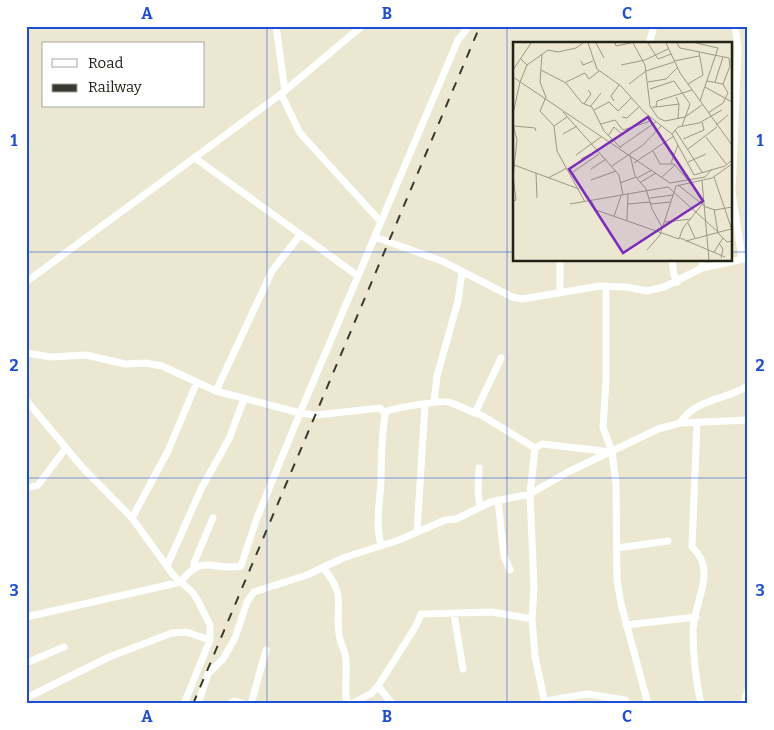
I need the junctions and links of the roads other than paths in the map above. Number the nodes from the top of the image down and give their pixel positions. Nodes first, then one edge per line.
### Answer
1 (276, 26) edge
2 (362, 26) edge
3 (469, 26) edge
4 (654, 26) edge
5 (735, 26) edge
6 (650, 42) edge
7 (283, 92) junction
8 (195, 158) junction
9 (381, 222) junction
10 (300, 235) junction
11 (376, 237) junction
12 (745, 258) edge
13 (732, 260) edge
14 (560, 261) edge
15 (672, 261) edge
16 (724, 261) edge
17 (702, 264) edge
18 (462, 272) junction
19 (358, 276) junction
20 (26, 282) edge
21 (677, 282) junction
22 (606, 286) junction
23 (560, 293) junction
24 (26, 353) edge
25 (501, 358) dead end
26 (198, 382) junction
27 (748, 386) edge
28 (216, 391) junction
29 (244, 399) junction
30 (26, 400) edge
31 (434, 402) junction
32 (425, 405) junction
33 (300, 413) junction
34 (475, 413) junction
35 (385, 414) junction
36 (748, 420) edge
37 (680, 423) junction
38 (697, 423) junction
39 (66, 448) junction
40 (535, 448) junction
41 (612, 452) junction
42 (479, 468) dead end
43 (31, 487) dead end
44 (530, 494) junction
45 (498, 500) junction
46 (480, 507) junction
47 (132, 518) junction
48 (213, 518) dead end
49 (417, 531) junction
50 (668, 541) dead end
51 (381, 545) junction
52 (617, 548) junction
53 (167, 566) junction
54 (194, 568) junction
55 (324, 568) junction
56 (510, 570) dead end
57 (181, 582) junction
58 (454, 614) junction
59 (26, 617) edge
60 (696, 617) junction
61 (532, 619) junction
62 (626, 625) junction
63 (210, 640) junction
64 (64, 647) dead end
65 (266, 650) dead end
66 (26, 663) edge
67 (463, 669) dead end
68 (378, 686) junction
69 (748, 690) edge
70 (26, 698) edge
71 (625, 700) dead end
72 (545, 702) edge
73 (184, 704) edge
74 (198, 704) edge
75 (230, 704) edge
76 (244, 704) edge
77 (251, 704) edge
78 (349, 704) edge
79 (392, 704) edge
80 (648, 704) edge
81 (700, 704) edge
82 (744, 704) edge

1 - 7 street
2 - 7 street
3 - 9 street
4 - 6 street
5 - 12 street
7 - 8 street
7 - 9 street
8 - 10 street
8 - 20 street
9 - 11 street
10 - 19 street
10 - 28 street
11 - 18 street
11 - 19 street
12 - 13 street
14 - 23 street
15 - 21 street
16 - 17 street
17 - 21 street
18 - 23 street
18 - 31 street
19 - 33 street
21 - 22 street
22 - 23 street
22 - 41 street
24 - 26 street
25 - 34 street
26 - 28 street
26 - 47 street
27 - 37 street
28 - 29 street
29 - 33 street
29 - 53 street
30 - 39 street
31 - 32 street
31 - 34 street
32 - 35 street
32 - 49 street
33 - 35 street
33 - 54 street
34 - 40 street
35 - 51 street
36 - 38 street
37 - 38 street
37 - 41 street
38 - 60 street
39 - 43 street
39 - 47 street
40 - 41 street
40 - 44 street
41 - 44 street
41 - 52 street
42 - 46 street
44 - 45 street
44 - 61 street
45 - 46 street
45 - 56 street
46 - 49 street
47 - 53 street
48 - 54 street
49 - 51 street
50 - 52 street
51 - 55 street
52 - 62 street
53 - 57 street
54 - 57 street
55 - 74 street
55 - 78 street
57 - 59 street
57 - 63 street
58 - 61 street
58 - 67 street
58 - 68 street
60 - 62 street
60 - 81 street
61 - 72 street
62 - 80 street
63 - 70 street
63 - 73 street
64 - 66 street
65 - 77 street
68 - 78 street
68 - 79 street
69 - 82 street
71 - 72 street
75 - 76 street

